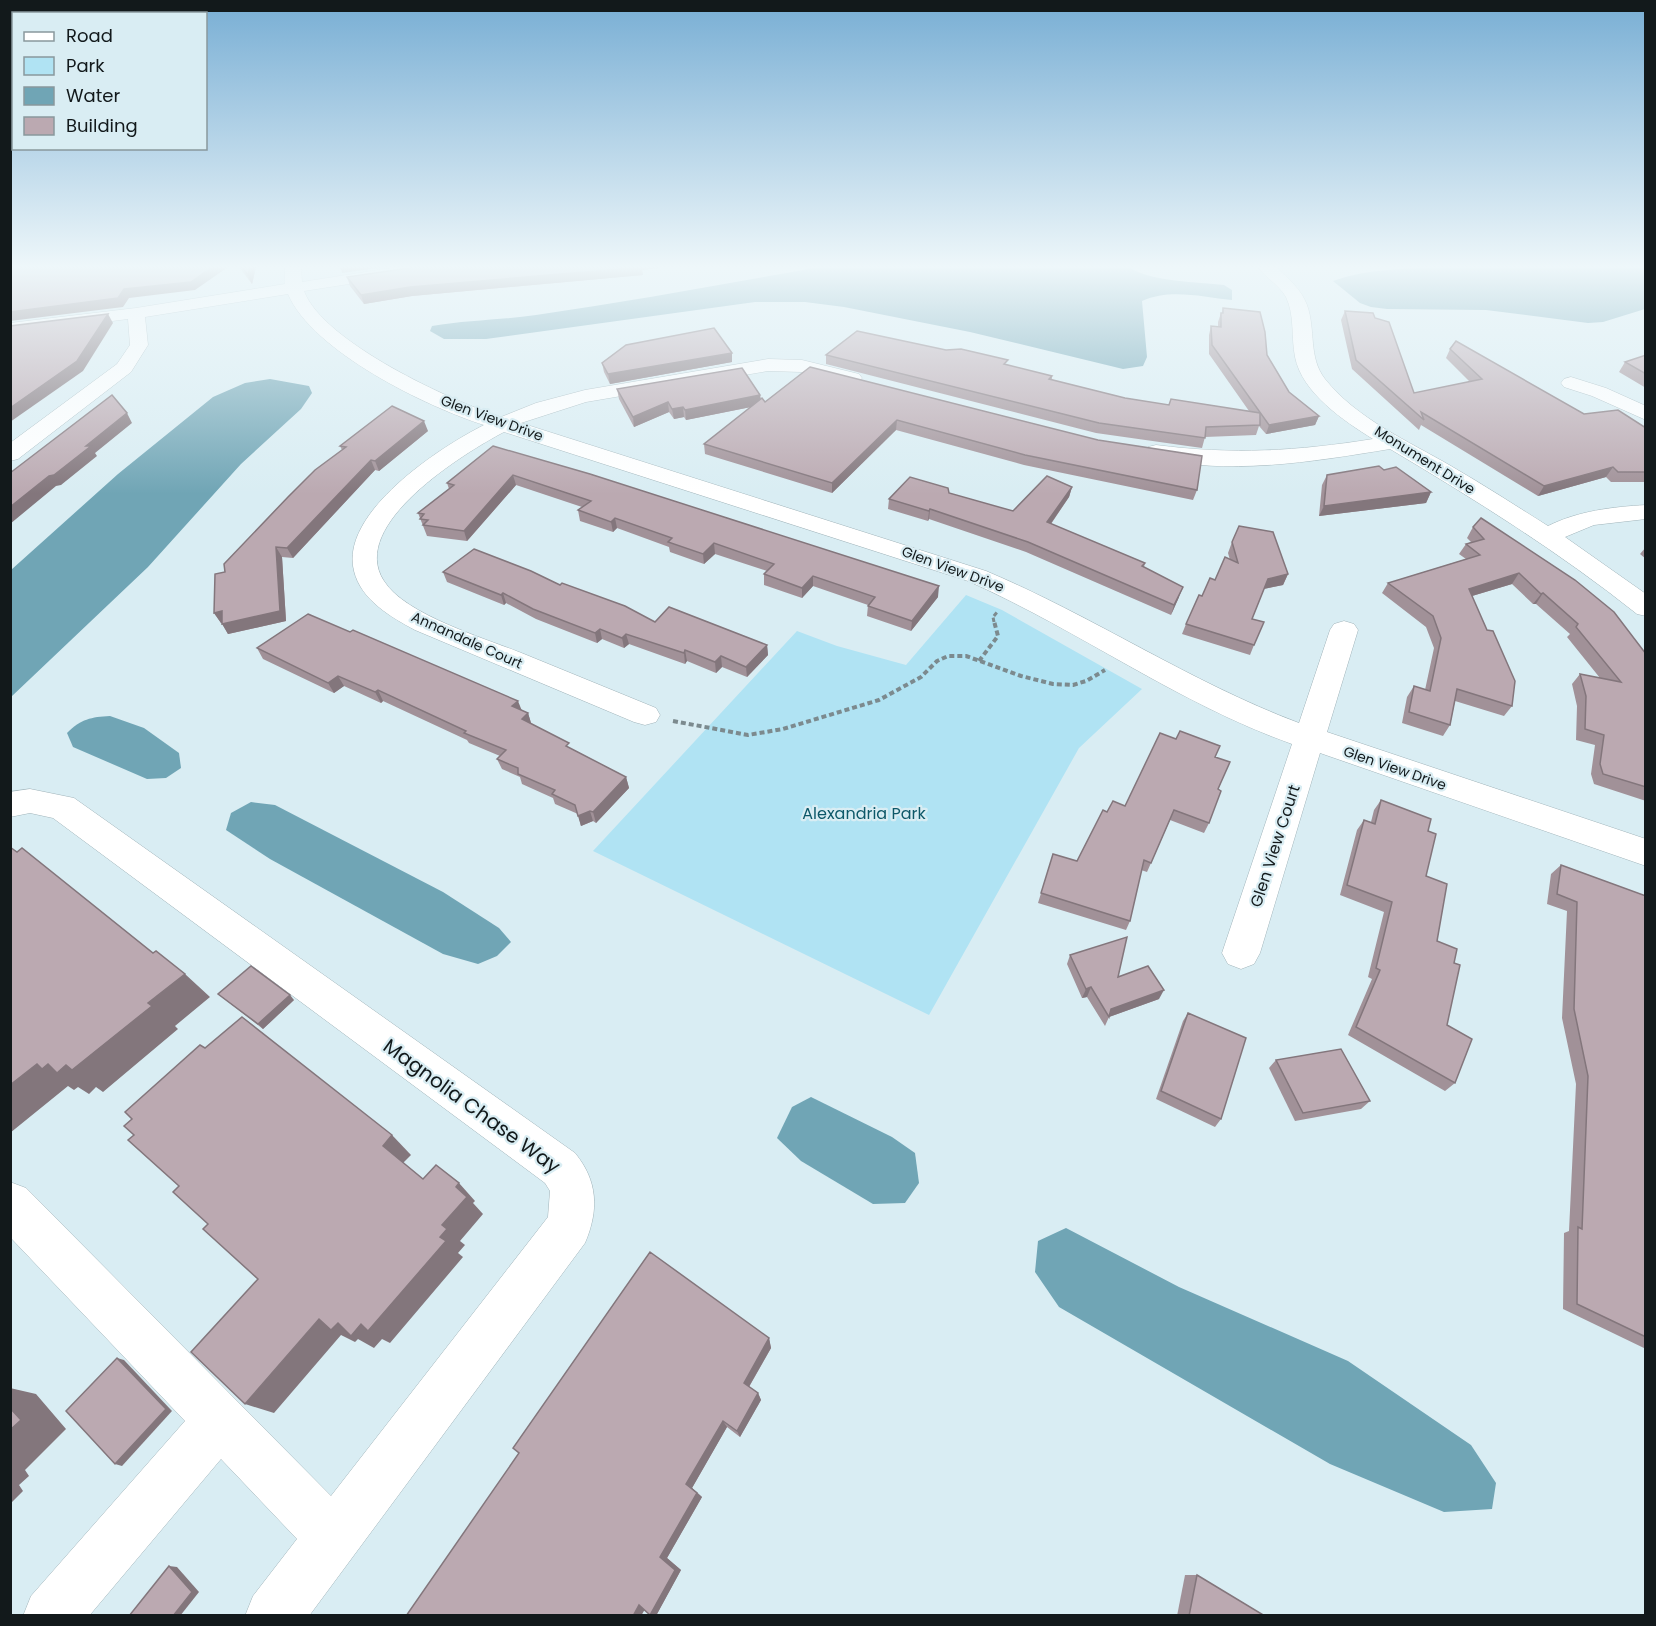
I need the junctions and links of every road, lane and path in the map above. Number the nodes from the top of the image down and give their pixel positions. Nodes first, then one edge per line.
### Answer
1 (139, 343) edge
2 (341, 343) edge
3 (1304, 343) edge
4 (870, 383) edge
5 (1571, 383) dead end
6 (1646, 414) edge
7 (502, 424) junction
8 (1396, 442) junction
9 (1141, 450) edge
10 (10, 454) edge
11 (1646, 512) edge
12 (1546, 538) junction
13 (1015, 592) junction
14 (1646, 608) edge
15 (1344, 630) dead end
16 (1127, 653) junction
17 (980, 661) junction
18 (645, 715) joint
19 (1309, 738) junction
20 (10, 805) edge
21 (1646, 853) edge
22 (1241, 953) dead end
23 (10, 1204) edge
24 (220, 1420) junction
25 (333, 1537) junction
26 (51, 1616) edge
27 (273, 1616) edge

1 - 10 street
2 - 7 street, Glen View Drive
3 - 8 street, Monument Drive
4 - 7 street, Annandale Court
5 - 6 street
7 - 13 street, Glen View Drive
7 - 18 street, Annandale Court
8 - 9 street
8 - 12 street, Monument Drive
11 - 12 street
12 - 14 street, Monument Drive
13 - 16 street, Glen View Drive
13 - 17 path
15 - 19 street, Glen View Court
16 - 17 path
16 - 19 street, Glen View Drive
17 - 18 path
19 - 21 street, Glen View Drive
19 - 22 street, Glen View Court
20 - 25 street, Magnolia Chase Way
23 - 24 street
24 - 25 street
24 - 26 street
25 - 27 street, Magnolia Chase Way

